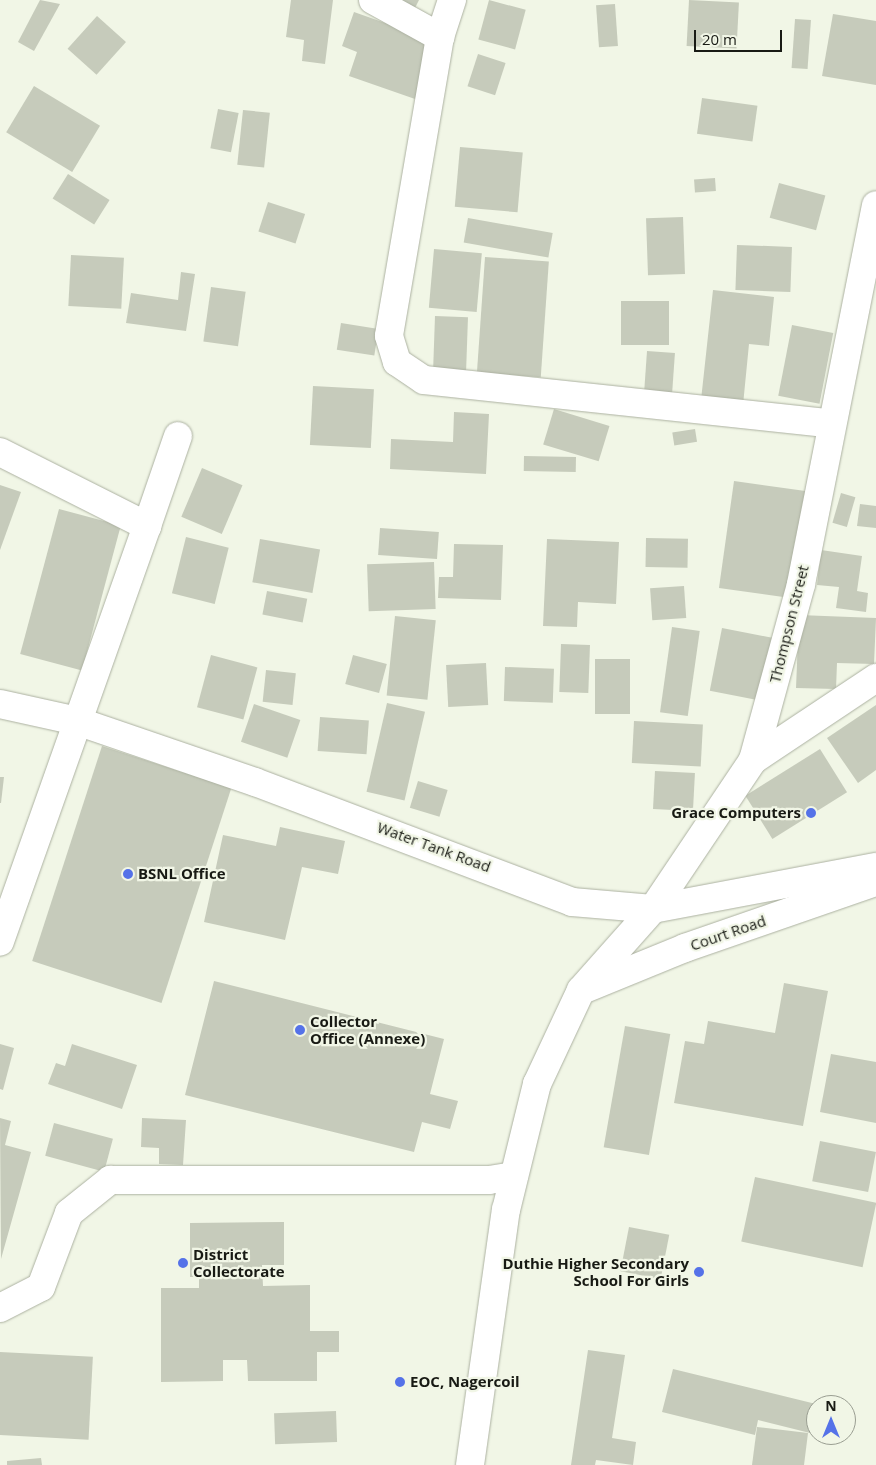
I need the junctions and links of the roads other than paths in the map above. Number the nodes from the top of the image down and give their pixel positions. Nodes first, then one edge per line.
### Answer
1 (374, 0) edge
2 (452, 0) edge
3 (440, 37) junction
4 (876, 205) edge
5 (830, 423) junction
6 (178, 436) dead end
7 (0, 452) edge
8 (147, 526) junction
9 (876, 678) edge
10 (0, 704) edge
11 (77, 721) junction
12 (753, 760) junction
13 (876, 867) edge
14 (876, 882) edge
15 (653, 909) junction
16 (0, 942) edge
17 (581, 990) junction
18 (514, 1176) junction
19 (0, 1308) edge
20 (470, 1465) edge

1 - 3 street
2 - 3 street
3 - 5 street
4 - 5 street, Thompson Street
5 - 12 street, Thompson Street
6 - 8 street
7 - 8 street
8 - 11 street
9 - 12 street
10 - 11 street, Water Tank Road
11 - 15 street, Water Tank Road
11 - 16 street
12 - 15 street, Thompson Street
13 - 15 street, Water Tank Road
14 - 17 street, Court Road
15 - 17 street, Thompson Street
17 - 18 street, Thompson Street
18 - 19 street
18 - 20 street, Thompson Street

